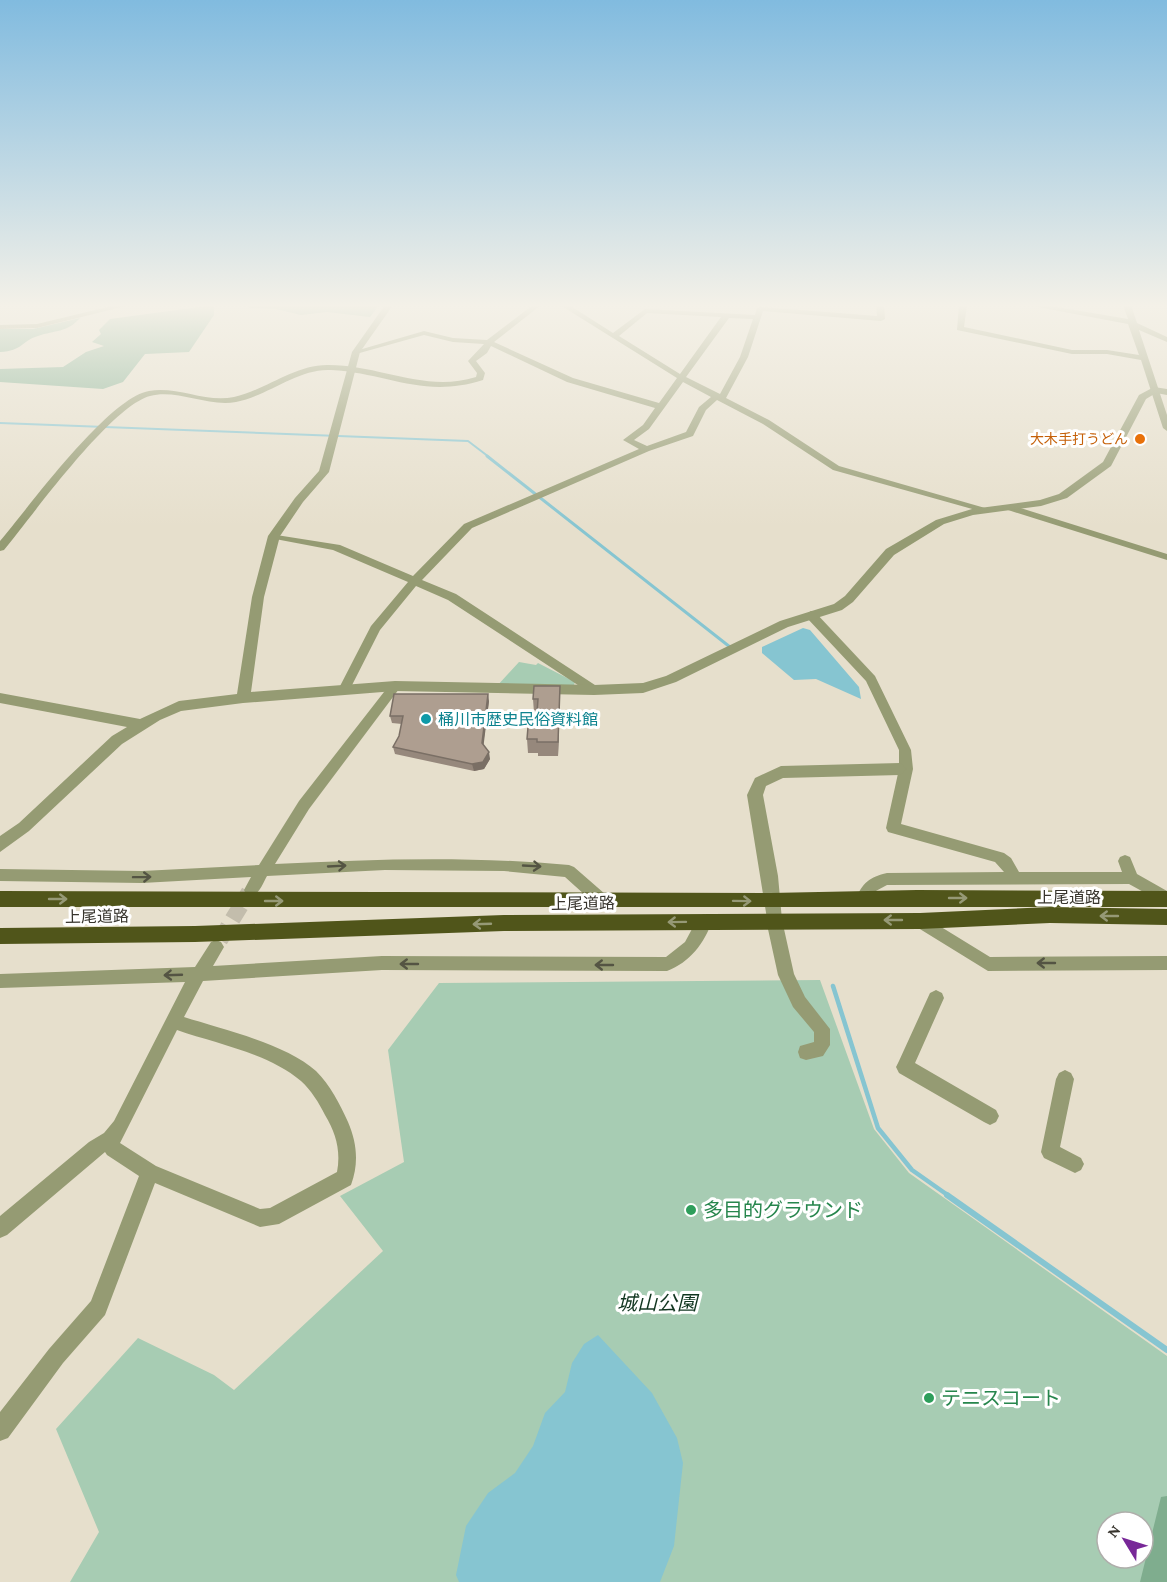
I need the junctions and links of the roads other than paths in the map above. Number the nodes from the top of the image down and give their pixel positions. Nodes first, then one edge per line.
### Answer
1 (293, 379) edge
2 (348, 379) edge
3 (398, 379) edge
4 (478, 379) edge
5 (567, 379) edge
6 (681, 379) edge
7 (683, 379) edge
8 (731, 379) edge
9 (1161, 391) edge
10 (719, 399) junction
11 (662, 407) junction
12 (1167, 428) edge
13 (646, 449) junction
14 (1011, 508) junction
15 (987, 510) junction
16 (274, 536) junction
17 (0, 548) edge
18 (1167, 557) edge
19 (414, 583) junction
20 (811, 615) junction
21 (395, 686) junction
22 (344, 690) junction
23 (594, 690) junction
24 (0, 698) edge
25 (243, 698) junction
26 (141, 724) junction
27 (900, 769) dead end
28 (0, 845) edge
29 (1125, 861) dead end
30 (262, 871) junction
31 (0, 875) edge
32 (1131, 878) junction
33 (1016, 879) junction
34 (250, 890) tunnel mouth
35 (0, 899) edge
36 (600, 899) junction
37 (863, 899) junction
38 (1167, 899) edge
39 (770, 901) junction
40 (1167, 917) edge
41 (774, 920) junction
42 (704, 921) junction
43 (920, 921) junction
44 (0, 936) edge
45 (216, 947) tunnel mouth
46 (1167, 963) edge
47 (200, 974) junction
48 (0, 981) edge
49 (936, 998) dead end
50 (173, 1021) junction
51 (806, 1052) dead end
52 (1065, 1079) dead end
53 (990, 1116) dead end
54 (110, 1139) junction
55 (1074, 1164) dead end
56 (150, 1172) junction
57 (0, 1228) edge
58 (0, 1430) edge

1 - 17 street
2 - 16 street
3 - 4 street
5 - 11 street
6 - 11 street
7 - 10 street
8 - 10 street
9 - 12 street
9 - 14 street
10 - 13 street
10 - 15 street
11 - 13 street
13 - 19 street
14 - 15 street
14 - 18 street
15 - 20 street
16 - 19 street
16 - 25 street
19 - 22 street
19 - 23 street
20 - 23 street
20 - 33 street
21 - 22 street
21 - 23 street
21 - 30 street
22 - 25 street
24 - 26 street
25 - 26 street
26 - 28 street
27 - 39 street
29 - 32 street
31 -> 30 street
30 - 34 street
30 -> 36 street
32 - 33 street
32 - 38 street
33 - 37 street
35 -> 36 highway, 上尾道路
36 -> 39 highway, 上尾道路
37 -> 38 highway, 上尾道路
37 - 39 highway, 上尾道路
39 - 41 street
40 -> 43 highway, 上尾道路
41 - 42 highway, 上尾道路
43 -> 41 highway, 上尾道路
41 - 51 street
42 -> 44 highway, 上尾道路
42 -> 47 street
46 -> 43 street
45 - 47 street
47 -> 48 street
47 - 50 street
49 - 53 street
50 - 54 street
50 - 56 street
52 - 55 street
54 - 56 street
54 - 57 street
56 - 58 street

